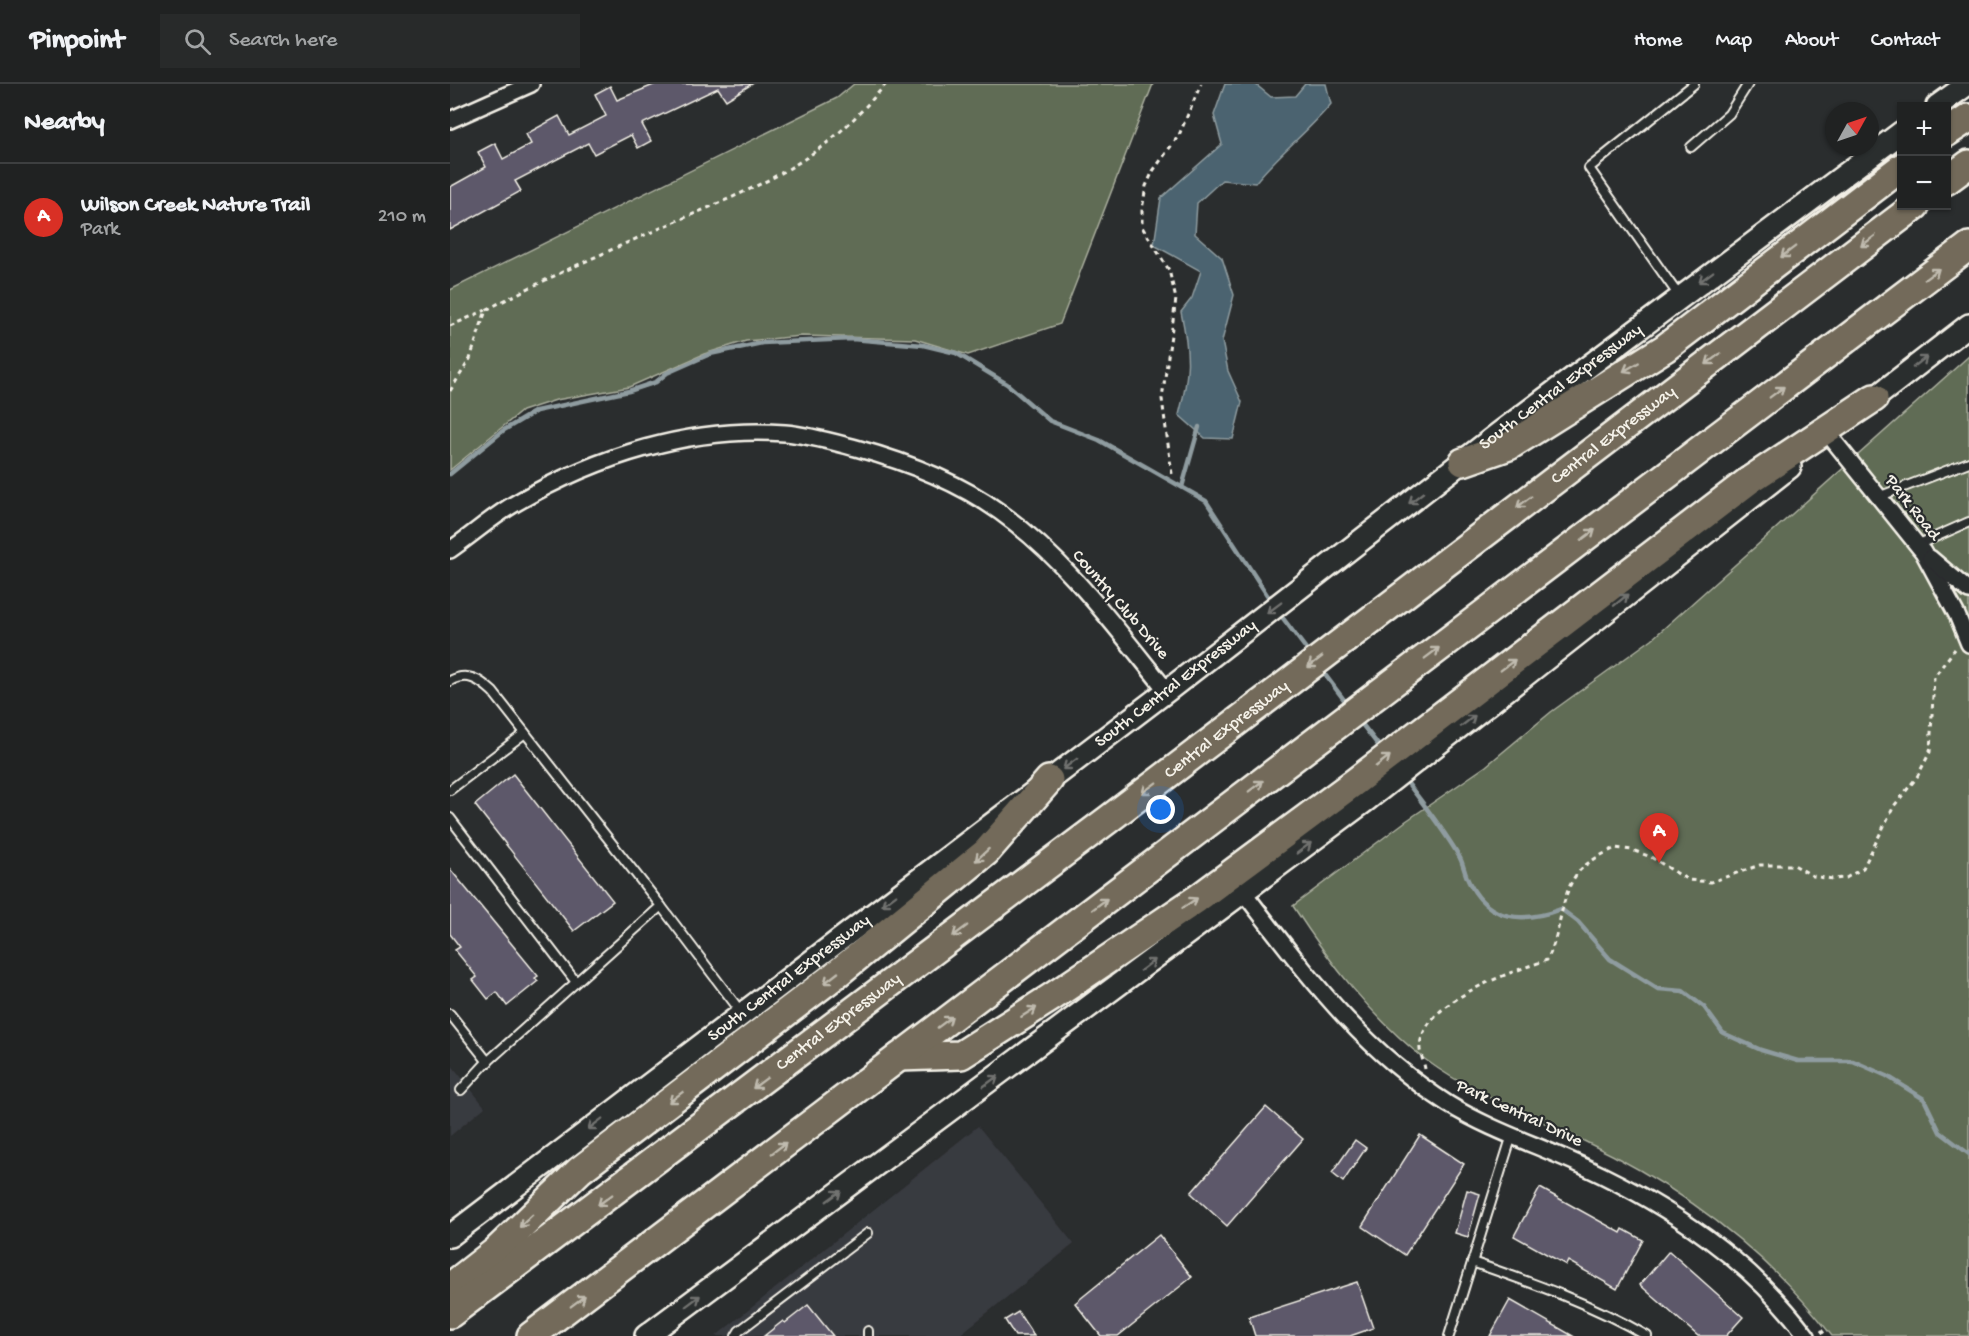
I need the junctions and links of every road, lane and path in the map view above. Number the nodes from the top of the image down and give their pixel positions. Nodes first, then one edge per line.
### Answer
1 (531, 84) edge
2 (886, 84) edge
3 (1201, 84) edge
4 (1694, 84) edge
5 (1748, 84) edge
6 (1968, 84) edge
7 (1942, 102) edge
8 (1969, 118) edge
9 (450, 120) edge
10 (1951, 130) edge
11 (1897, 136) edge
12 (1690, 147) dead end
13 (1969, 164) edge
14 (1897, 171) edge
15 (1951, 178) edge
16 (1910, 210) edge
17 (1969, 246) edge
18 (1679, 297) junction
19 (486, 310) junction
20 (1969, 325) edge
21 (450, 326) edge
22 (450, 391) edge
23 (1874, 398) junction
24 (1828, 435) junction
25 (1463, 462) junction
26 (1969, 462) edge
27 (1172, 474) dead end
28 (1878, 497) junction
29 (1969, 522) edge
30 (1920, 548) junction
31 (450, 550) edge
32 (1969, 591) edge
33 (1967, 641) edge
34 (450, 681) edge
35 (1167, 691) junction
36 (525, 733) junction
37 (1417, 748) junction
38 (1049, 780) junction
39 (450, 790) edge
40 (1361, 791) junction
41 (450, 818) edge
42 (1244, 893) junction
43 (661, 906) junction
44 (576, 982) junction
45 (741, 1012) junction
46 (450, 1014) edge
47 (898, 1057) junction
48 (488, 1062) junction
49 (1432, 1075) dead end
50 (461, 1090) dead end
51 (1512, 1135) junction
52 (868, 1233) dead end
53 (450, 1236) edge
54 (1472, 1262) junction
55 (450, 1287) edge
56 (450, 1314) edge
57 (1812, 1330) edge
58 (652, 1334) edge
59 (531, 1336) edge
60 (736, 1336) edge
61 (1449, 1336) edge
62 (1647, 1336) edge
63 (1826, 1336) edge

1 - 9 street
2 - 19 path
3 - 27 path
4 - 18 lane
5 - 12 lane
6 - 7 main road
8 - 10 highway
11 -> 18 main road, South Central Expressway
13 - 15 highway
14 -> 25 highway
16 -> 56 highway, Central Expressway
47 -> 17 highway
18 - 25 main road, South Central Expressway
19 - 21 path
19 - 22 path
23 -> 20 main road
23 - 24 main road
37 -> 23 highway
24 - 28 street, Park Road
37 -> 24 main road
25 -> 35 main road, South Central Expressway
26 - 28 lane
28 - 30 street, Park Road
29 - 30 lane
30 - 32 street
30 - 33 street, Park Road
31 - 35 street, Country Club Drive
33 - 49 path
34 - 36 lane
35 -> 38 main road, South Central Expressway
36 - 39 lane
36 - 43 lane
40 -> 37 highway
38 -> 45 main road, South Central Expressway
38 -> 55 highway
42 -> 40 main road
47 -> 40 highway
41 - 44 lane
42 - 51 street, Park Central Drive
58 -> 42 main road
43 - 44 lane
43 - 45 lane
44 - 48 lane
45 -> 53 main road, South Central Expressway
46 - 48 lane
59 -> 47 highway
48 - 50 lane
51 - 54 lane
51 - 57 street, Park Central Drive
52 - 60 lane
54 - 61 lane
54 - 62 lane
57 - 63 path

